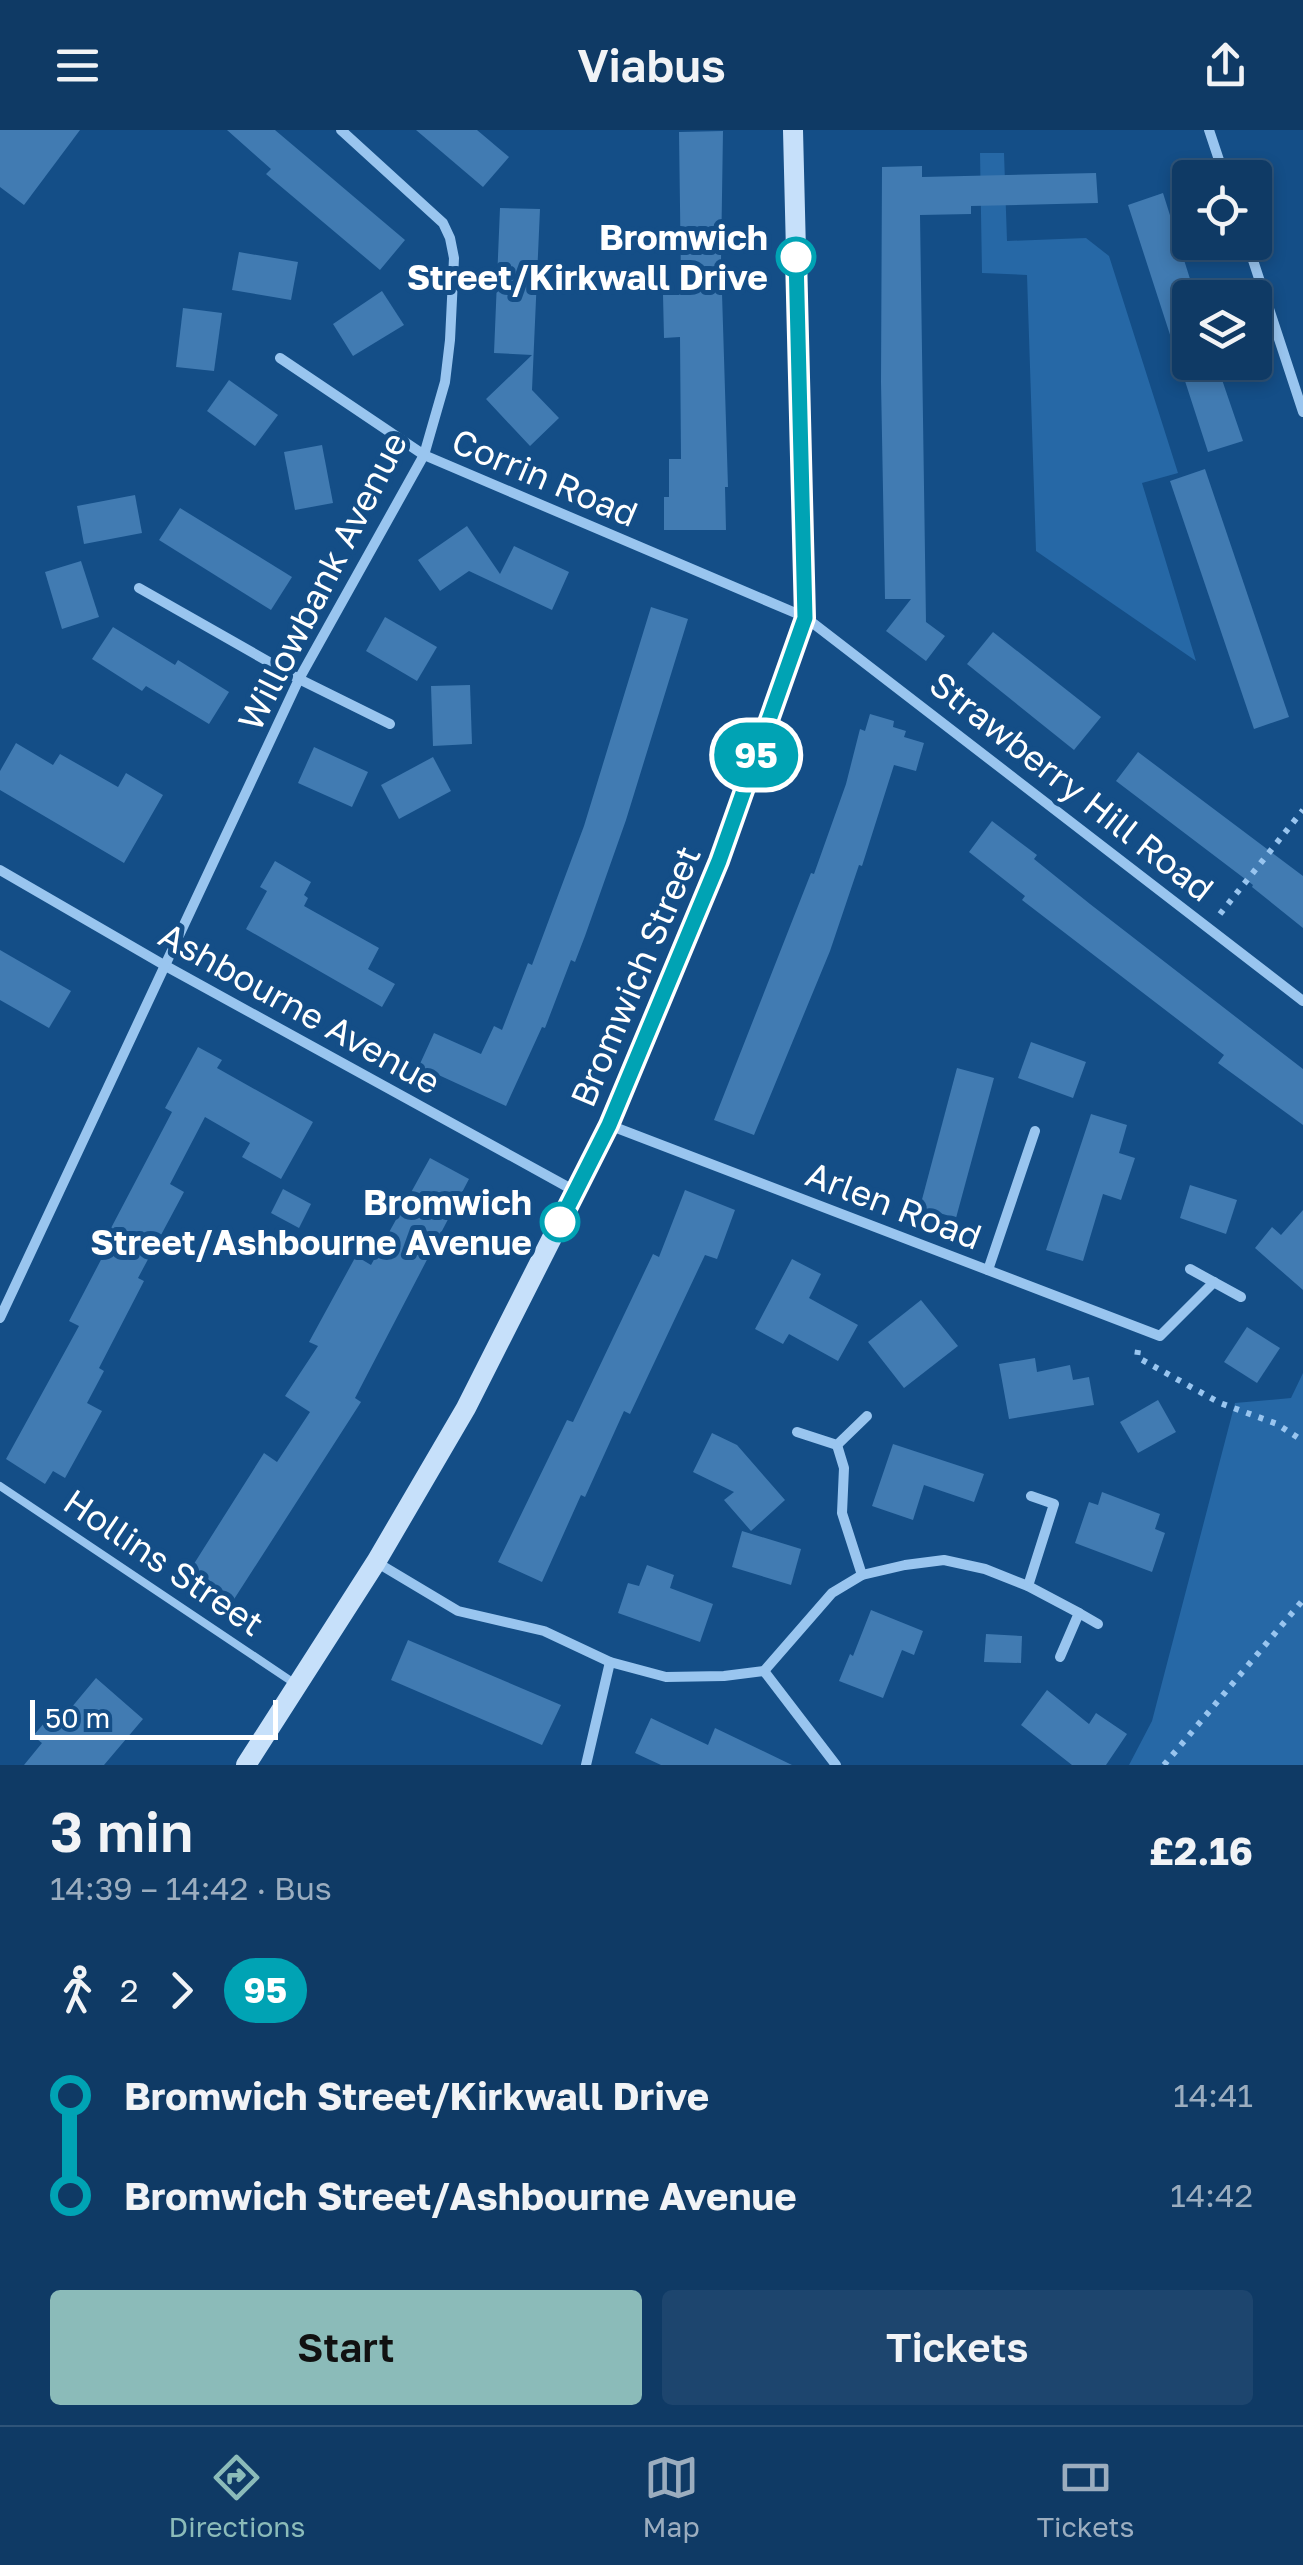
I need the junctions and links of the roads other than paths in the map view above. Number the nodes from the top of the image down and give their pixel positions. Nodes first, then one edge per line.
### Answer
1 (342, 130) edge
2 (793, 130) edge
3 (1210, 130) edge
4 (1219, 160) edge
5 (1253, 260) edge
6 (280, 358) dead end
7 (1303, 412) edge
8 (424, 455) junction
9 (139, 588) dead end
10 (805, 618) junction
11 (299, 679) junction
12 (390, 724) dead end
13 (0, 870) edge
14 (164, 964) junction
15 (1303, 1001) edge
16 (609, 1125) junction
17 (1034, 1131) dead end
18 (576, 1191) junction
19 (1190, 1269) dead end
20 (988, 1270) junction
21 (1214, 1282) junction
22 (1240, 1296) dead end
23 (0, 1318) edge
24 (867, 1416) dead end
25 (796, 1432) dead end
26 (838, 1445) junction
27 (0, 1486) edge
28 (1032, 1496) dead end
29 (376, 1562) junction
30 (862, 1576) junction
31 (1028, 1586) junction
32 (1079, 1614) junction
33 (1098, 1624) dead end
34 (1060, 1658) dead end
35 (610, 1662) junction
36 (764, 1671) junction
37 (297, 1685) junction
38 (246, 1765) edge
39 (586, 1765) edge
40 (836, 1765) edge

1 - 8 street, Willowbank Avenue
2 - 10 street, Bromwich Street
3 - 4 street
5 - 7 street
6 - 8 street, Corrin Road
8 - 10 street, Corrin Road
8 - 11 street, Willowbank Avenue
9 - 11 street
10 - 15 street, Strawberry Hill Road
10 - 16 street, Bromwich Street
11 - 12 street
11 - 14 street, Willowbank Avenue
13 - 14 street, Ashbourne Avenue
14 - 18 street, Ashbourne Avenue
14 - 23 street, Willowbank Avenue
16 - 18 street, Bromwich Street
16 - 20 street, Arlen Road
17 - 20 street
18 - 29 street, Bromwich Street
19 - 21 street
20 - 21 street, Arlen Road
21 - 22 street
24 - 26 street
25 - 26 street
26 - 30 street
27 - 37 lane, Hollins Street
28 - 31 street
29 - 35 street
29 - 37 street, Bromwich Street
30 - 31 street
30 - 36 street
31 - 32 street
32 - 33 street
32 - 34 street
35 - 36 street
35 - 39 street
36 - 40 street
37 - 38 street, Bromwich Street

